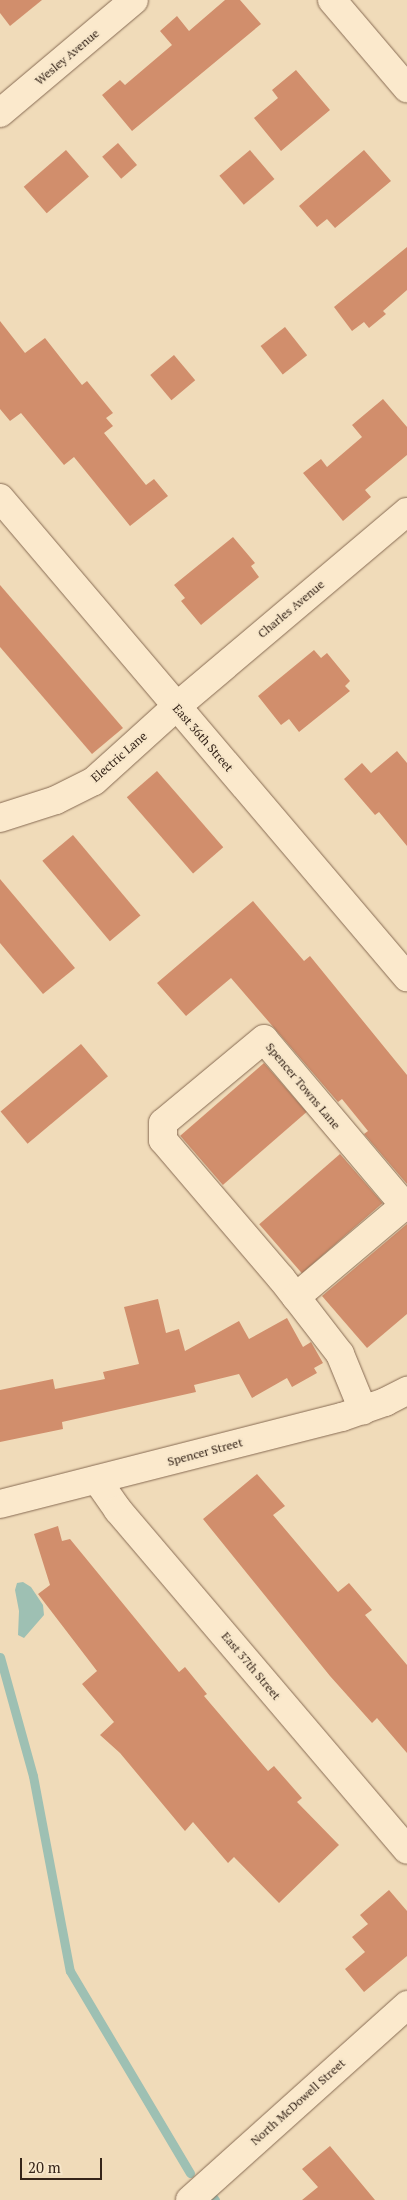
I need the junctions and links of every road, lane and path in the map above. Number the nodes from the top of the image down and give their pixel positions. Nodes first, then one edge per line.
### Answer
1 (134, 0) edge
2 (332, 0) edge
3 (407, 88) edge
4 (0, 113) edge
5 (0, 498) edge
6 (407, 512) edge
7 (176, 706) junction
8 (0, 818) edge
9 (407, 977) edge
10 (296, 1297) junction
11 (407, 1391) edge
12 (363, 1410) junction
13 (97, 1480) junction
14 (0, 1504) edge
15 (407, 1850) edge
16 (407, 2005) edge
17 (190, 2200) edge

1 - 4 street, Wesley Avenue
2 - 3 street
5 - 7 street, East 36th Street
6 - 7 street, Charles Avenue
7 - 8 street, Electric Lane
7 - 9 street, East 36th Street
10 - 10 street, Spencer Towns Lane
10 - 12 street, Spencer Towns Lane
11 - 12 street, Spencer Street
12 - 13 street, Spencer Street
13 - 14 street, Spencer Street
13 - 15 street, East 37th Street
16 - 17 street, North McDowell Street

